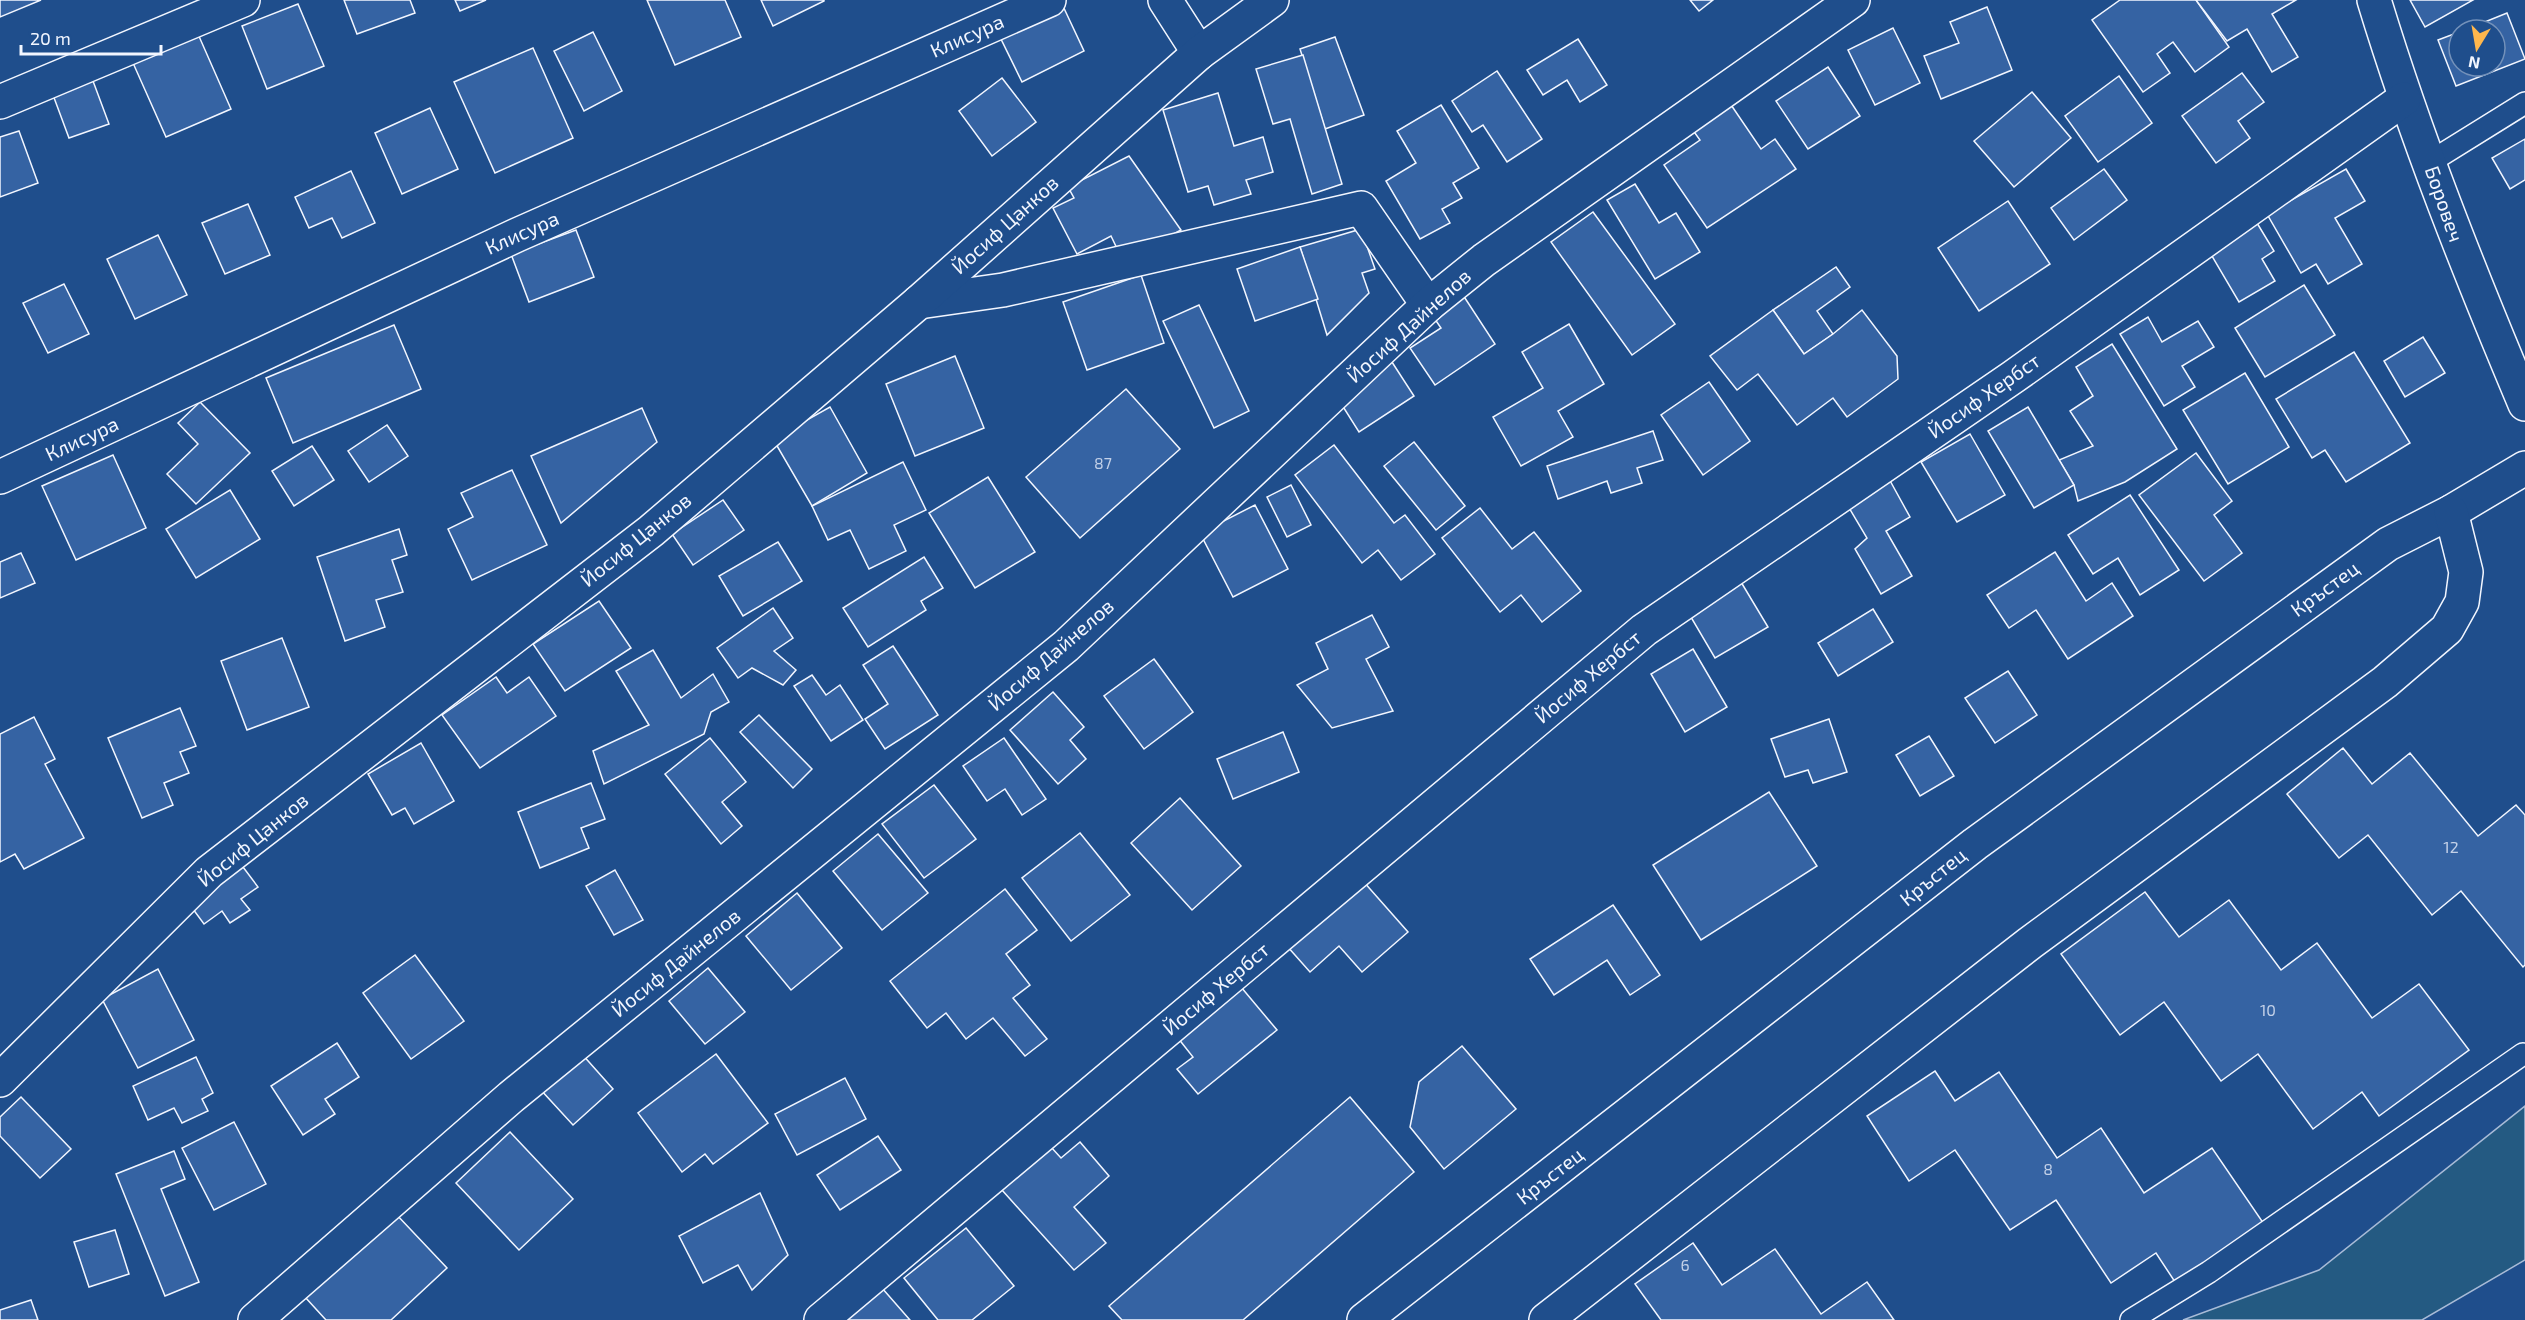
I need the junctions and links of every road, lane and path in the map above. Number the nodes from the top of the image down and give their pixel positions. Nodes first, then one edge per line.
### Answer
1 (243, 0) edge
2 (1049, 0) edge
3 (1165, 0) edge
4 (1272, 0) edge
5 (1853, 0) edge
6 (2374, 0) edge
7 (1199, 53) junction
8 (2404, 99) junction
9 (0, 102) edge
10 (2525, 102) edge
11 (2430, 162) junction
12 (919, 302) junction
13 (1428, 305) junction
14 (2525, 404) edge
15 (2525, 468) edge
16 (0, 477) edge
17 (2451, 512) junction
18 (2523, 1054) dead end
19 (0, 1080) edge
20 (255, 1320) edge
21 (821, 1320) edge
22 (1364, 1320) edge
23 (1546, 1320) edge
24 (2131, 1320) edge

1 - 9 street
2 - 16 street, Клисура
3 - 7 street
4 - 7 street, Йосиф Цанков
5 - 13 street, Йосиф Дайнелов
6 - 8 street, Боровеч
7 - 12 street, Йосиф Цанков
8 - 11 street, Боровеч
8 - 21 street, Йосиф Хербст
10 - 11 lane
11 - 14 street, Боровеч
12 - 13 street
12 - 19 street, Йосиф Цанков
13 - 20 street, Йосиф Дайнелов
15 - 17 street, Кръстец
17 - 22 street, Кръстец
17 - 23 street
18 - 24 lane

